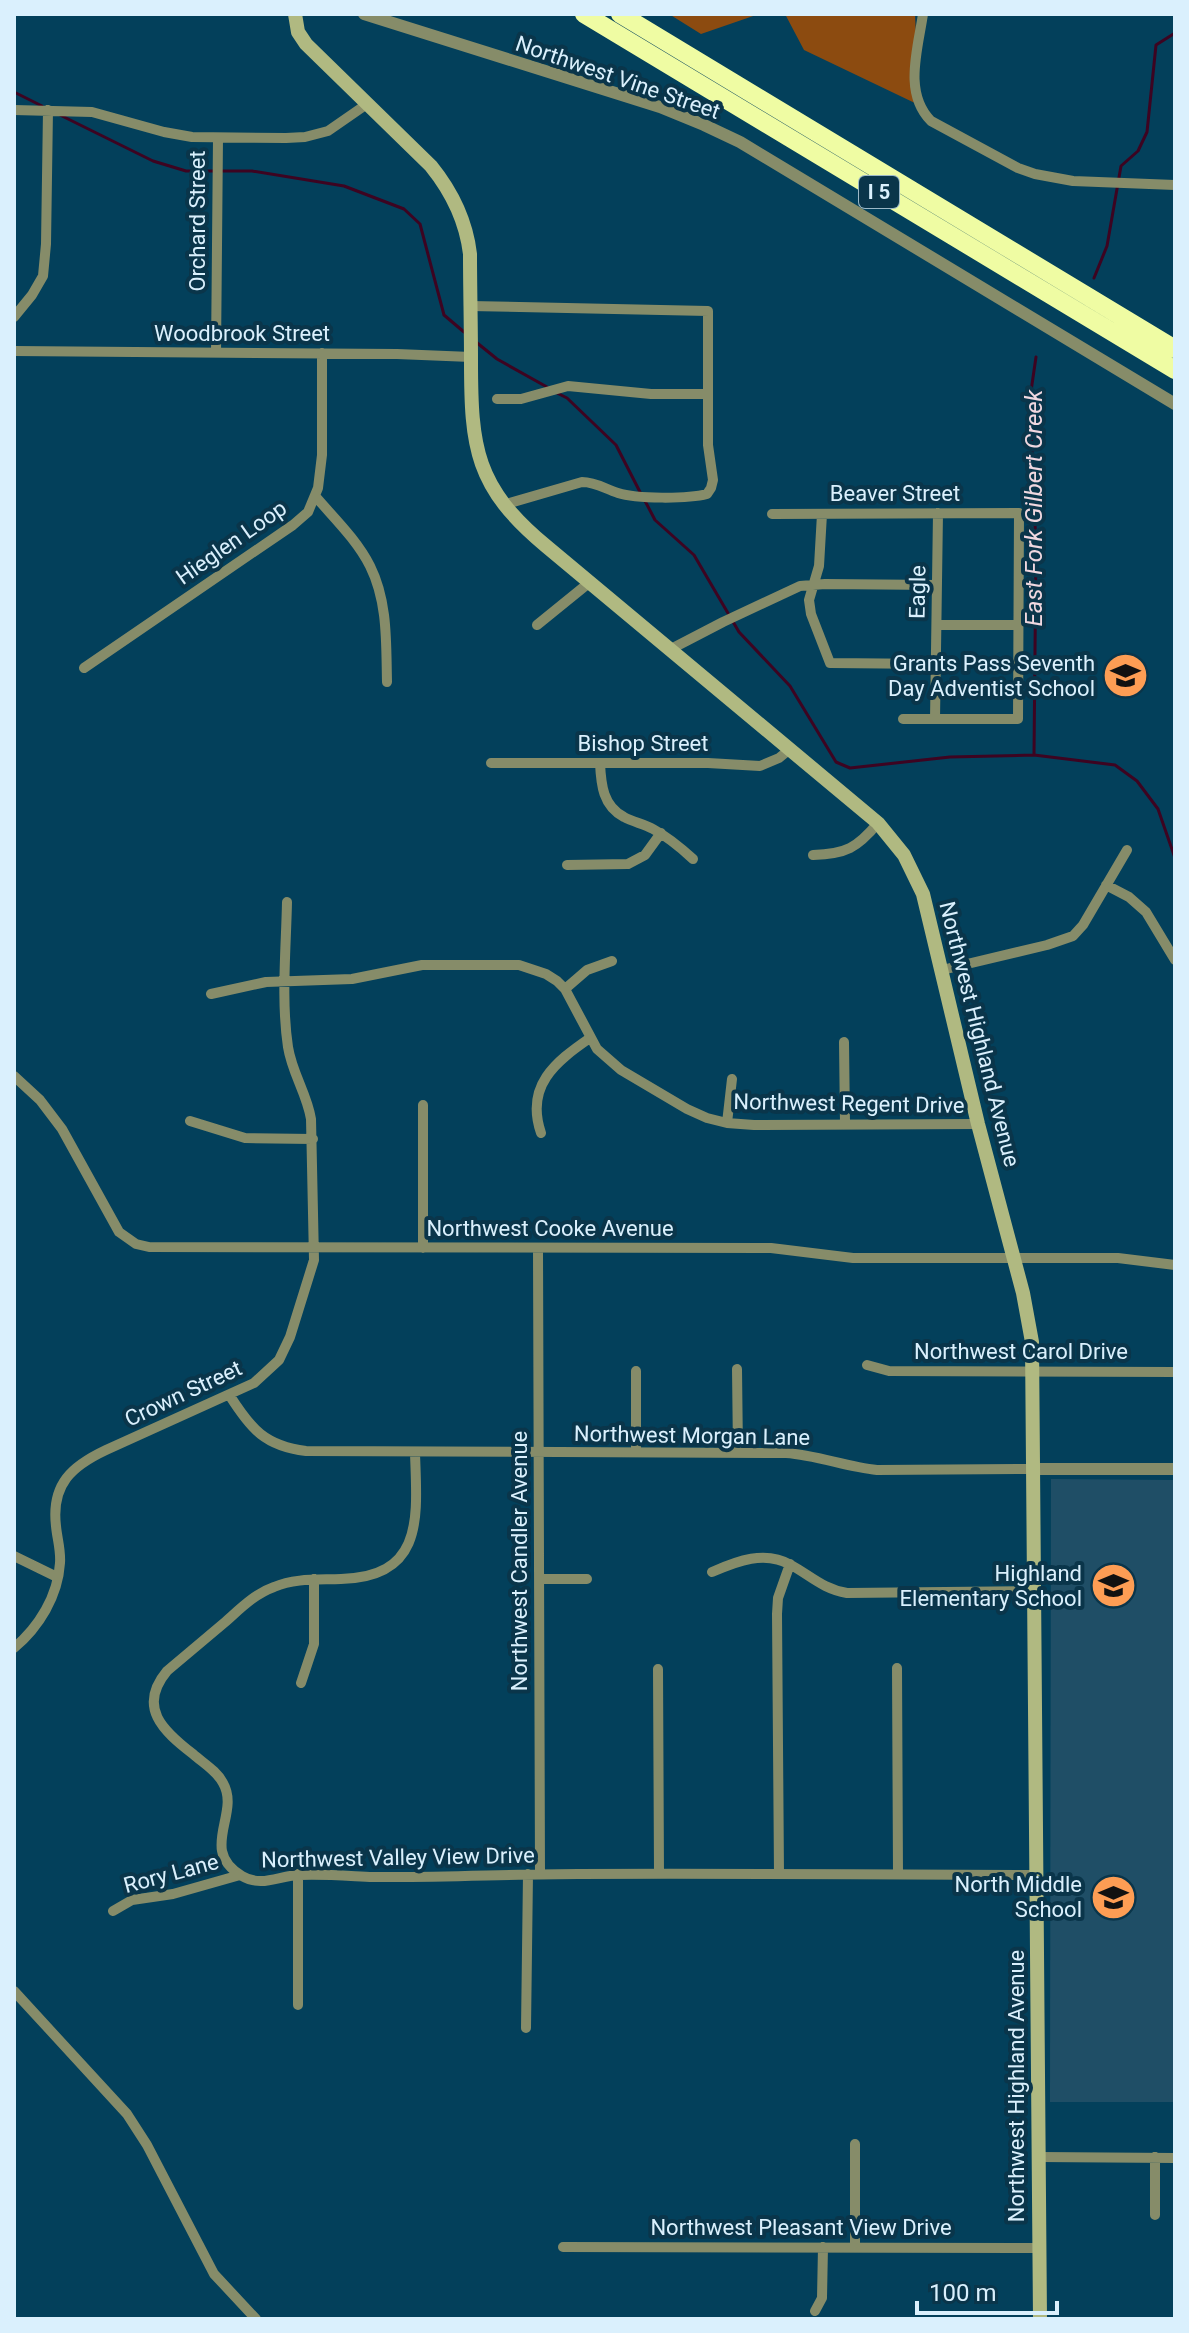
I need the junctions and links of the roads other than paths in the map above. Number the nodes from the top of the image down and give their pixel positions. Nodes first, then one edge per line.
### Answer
1 (295, 14) edge
2 (364, 14) edge
3 (584, 14) edge
4 (620, 14) edge
5 (923, 14) edge
6 (367, 104) junction
7 (14, 110) edge
8 (48, 110) junction
9 (218, 138) junction
10 (1175, 185) edge
11 (470, 306) junction
12 (14, 317) edge
13 (1175, 349) edge
14 (14, 351) edge
15 (216, 353) junction
16 (322, 353) junction
17 (471, 357) junction
18 (1175, 370) edge
19 (708, 394) junction
20 (497, 399) dead end
21 (1175, 404) edge
22 (316, 497) junction
23 (503, 505) junction
24 (938, 513) junction
25 (772, 514) dead end
26 (822, 514) junction
27 (590, 582) junction
28 (813, 585) junction
29 (937, 585) junction
30 (537, 625) dead end
31 (937, 625) junction
32 (1018, 625) junction
33 (671, 649) junction
34 (936, 664) junction
35 (84, 668) dead end
36 (387, 682) dead end
37 (903, 719) dead end
38 (935, 719) junction
39 (790, 749) junction
40 (491, 763) dead end
41 (600, 763) junction
42 (878, 823) junction
43 (661, 833) junction
44 (1127, 850) dead end
45 (813, 855) dead end
46 (693, 859) dead end
47 (567, 865) dead end
48 (1106, 885) junction
49 (287, 902) dead end
50 (1175, 960) edge
51 (612, 961) dead end
52 (942, 970) junction
53 (286, 981) junction
54 (565, 989) junction
55 (211, 994) dead end
56 (590, 1038) junction
57 (844, 1042) dead end
58 (14, 1076) edge
59 (732, 1079) dead end
60 (423, 1105) dead end
61 (190, 1121) dead end
62 (727, 1123) junction
63 (845, 1124) junction
64 (978, 1124) junction
65 (541, 1133) dead end
66 (313, 1139) junction
67 (314, 1248) junction
68 (423, 1248) junction
69 (538, 1248) junction
70 (1013, 1258) junction
71 (1175, 1265) edge
72 (867, 1365) dead end
73 (737, 1369) dead end
74 (636, 1371) dead end
75 (1032, 1371) junction
76 (1175, 1372) edge
77 (230, 1396) junction
78 (636, 1452) junction
79 (738, 1452) junction
80 (415, 1453) junction
81 (539, 1453) junction
82 (1033, 1469) junction
83 (1175, 1469) edge
84 (14, 1556) edge
85 (790, 1564) junction
86 (712, 1572) dead end
87 (57, 1577) junction
88 (314, 1579) junction
89 (540, 1579) junction
90 (587, 1579) dead end
91 (1035, 1591) junction
92 (14, 1648) edge
93 (897, 1668) dead end
94 (658, 1669) dead end
95 (301, 1683) dead end
96 (659, 1873) junction
97 (298, 1874) junction
98 (528, 1874) junction
99 (540, 1874) junction
100 (779, 1874) junction
101 (898, 1874) junction
102 (240, 1875) junction
103 (1037, 1875) junction
104 (113, 1911) dead end
105 (14, 1991) edge
106 (298, 2005) dead end
107 (526, 2028) dead end
108 (855, 2144) dead end
109 (1040, 2157) junction
110 (1155, 2157) junction
111 (1175, 2158) edge
112 (1155, 2215) dead end
113 (563, 2247) dead end
114 (823, 2247) junction
115 (855, 2247) junction
116 (1039, 2248) junction
117 (815, 2311) dead end
118 (256, 2319) edge
119 (1040, 2319) edge

1 - 6 main road, Northwest Highland Avenue
2 - 21 street, Northwest Vine Street
3 - 18 highway, I 5
4 - 13 highway, I 5
5 - 10 street
6 - 9 street
6 - 11 main road, Northwest Highland Avenue
7 - 8 street
8 - 9 street
8 - 12 street
9 - 15 street, Orchard Street
11 - 17 main road, Northwest Highland Avenue
11 - 19 street
14 - 15 street, Woodbrook Street
15 - 16 street, Woodbrook Street
16 - 17 street, Woodbrook Street
16 - 22 street, Hieglen Loop
17 - 23 main road, Northwest Highland Avenue
19 - 20 street
19 - 23 street
22 - 35 street, Hieglen Loop
22 - 36 street
23 - 27 main road, Northwest Highland Avenue
24 - 26 street, Beaver Street
24 - 29 street, Eagle
24 - 32 street, Beaver Street
25 - 26 street, Beaver Street
26 - 28 street
27 - 30 street
27 - 33 main road, Northwest Highland Avenue
28 - 29 street
28 - 33 street
28 - 34 street
29 - 31 street, Eagle
31 - 32 street
31 - 34 street, Eagle
32 - 38 street
33 - 39 main road, Northwest Highland Avenue
34 - 38 street, Eagle
37 - 38 street
39 - 41 street, Bishop Street
39 - 42 main road, Northwest Highland Avenue
40 - 41 street, Bishop Street
41 - 43 street
42 - 45 street
42 - 52 main road, Northwest Highland Avenue
43 - 46 street
43 - 47 street
44 - 48 street
48 - 50 street
48 - 52 street
49 - 53 street, Crown Street
51 - 54 street
52 - 64 main road, Northwest Highland Avenue
53 - 54 street
53 - 55 street
53 - 66 street, Crown Street
54 - 56 street, Northwest Regent Drive
56 - 62 street, Northwest Regent Drive
56 - 65 street
57 - 63 street
58 - 67 street, Northwest Cooke Avenue
59 - 62 street
60 - 68 street
61 - 66 street
62 - 63 street, Northwest Regent Drive
63 - 64 street, Northwest Regent Drive
64 - 70 main road, Northwest Highland Avenue
66 - 67 street, Crown Street
67 - 68 street, Northwest Cooke Avenue
67 - 77 street, Crown Street
68 - 69 street, Northwest Cooke Avenue
69 - 70 street, Northwest Cooke Avenue
69 - 81 street, Northwest Candler Avenue
70 - 71 street, Northwest Cooke Avenue
70 - 75 main road, Northwest Highland Avenue
72 - 75 street, Northwest Carol Drive
73 - 79 street
74 - 78 street
75 - 76 street, Northwest Carol Drive
75 - 82 main road, Northwest Highland Avenue
77 - 80 street, Northwest Morgan Lane
77 - 87 street, Crown Street
78 - 79 street, Northwest Morgan Lane
78 - 81 street, Northwest Morgan Lane
79 - 82 street, Northwest Morgan Lane
80 - 81 street, Northwest Morgan Lane
80 - 88 street, Northwest Valley View Drive
81 - 89 street, Northwest Candler Avenue
82 - 83 street, Northwest Morgan Lane
82 - 91 main road, Northwest Highland Avenue
84 - 87 street
85 - 86 street
85 - 91 street
85 - 100 street
87 - 92 street, Crown Street
88 - 95 street
88 - 102 street, Northwest Valley View Drive
89 - 90 street
89 - 99 street, Northwest Candler Avenue
91 - 103 main road, Northwest Highland Avenue
93 - 101 street
94 - 96 street
96 - 99 street, Northwest Valley View Drive
96 - 100 street, Northwest Valley View Drive
97 - 98 street, Northwest Valley View Drive
97 - 102 street, Northwest Valley View Drive
97 - 106 street
98 - 99 street, Northwest Valley View Drive
98 - 107 street
100 - 101 street, Northwest Valley View Drive
101 - 103 street, Northwest Valley View Drive
102 - 104 street, Rory Lane
103 - 109 main road, Northwest Highland Avenue
105 - 118 street
108 - 115 street
109 - 110 street
109 - 116 main road, Northwest Highland Avenue
110 - 111 street
110 - 112 street
113 - 114 street, Northwest Pleasant View Drive
114 - 115 street, Northwest Pleasant View Drive
114 - 117 street
115 - 116 street, Northwest Pleasant View Drive
116 - 119 main road, Northwest Highland Avenue

